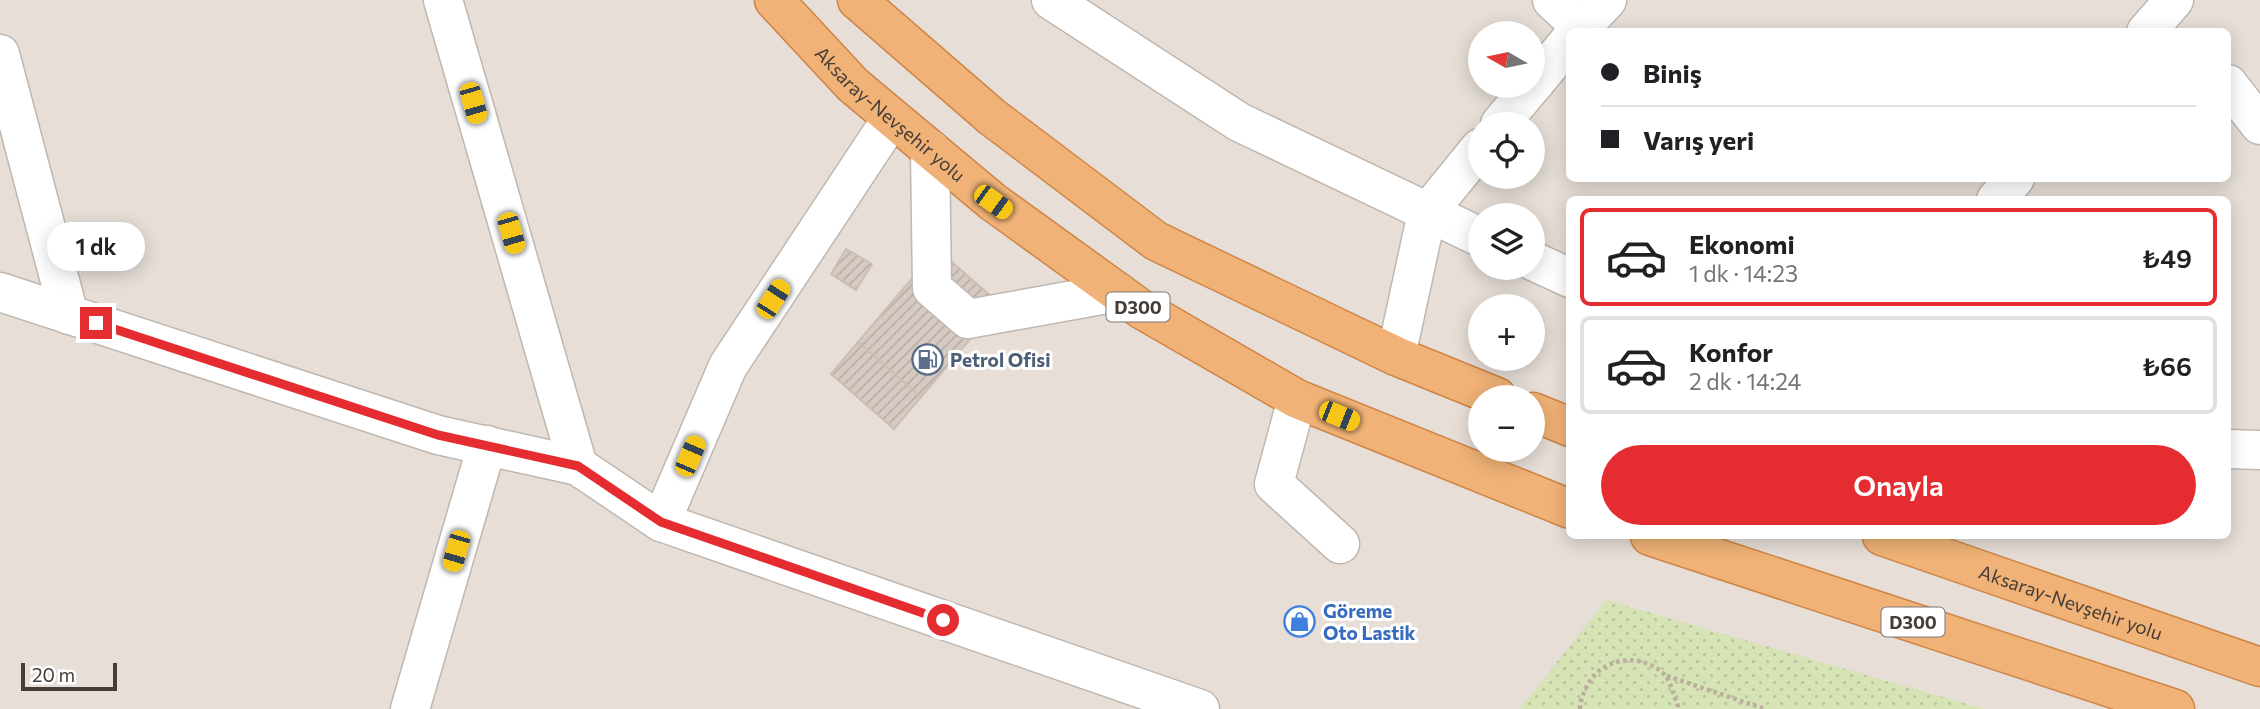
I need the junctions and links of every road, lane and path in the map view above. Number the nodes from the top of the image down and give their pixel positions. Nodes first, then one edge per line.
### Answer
1 (443, 0) edge
2 (774, 0) edge
3 (857, 0) edge
4 (1051, 0) edge
5 (1552, 0) edge
6 (1607, 0) edge
7 (1572, 28) edge
8 (1581, 28) edge
9 (1566, 45) edge
10 (0, 54) edge
11 (1545, 70) edge
12 (2231, 88) edge
13 (1522, 98) edge
14 (1510, 112) edge
15 (892, 118) junction
16 (2260, 124) edge
17 (930, 149) junction
18 (1468, 163) edge
19 (2012, 182) edge
20 (1999, 196) edge
21 (1427, 213) junction
22 (1468, 232) edge
23 (1545, 267) edge
24 (1566, 276) edge
25 (0, 292) edge
26 (1118, 292) junction
27 (69, 315) junction
28 (1396, 356) junction
29 (1468, 385) edge
30 (1297, 399) junction
31 (1545, 417) edge
32 (1566, 425) edge
33 (487, 445) junction
34 (2231, 449) edge
35 (2260, 450) edge
36 (578, 466) junction
37 (1566, 507) edge
38 (661, 522) junction
39 (1659, 539) edge
40 (1891, 539) edge
41 (1340, 544) dead end
42 (2260, 667) edge
43 (1666, 676) junction
44 (410, 709) edge
45 (1199, 709) edge
46 (1580, 709) edge
47 (1677, 709) edge
48 (1765, 709) edge
49 (2175, 709) edge

1 - 36 street
2 - 15 highway, Aksaray-Nevşehir yolu / D300
3 - 28 highway
4 - 21 street
5 - 7 street
6 - 8 street
9 - 11 street
10 - 27 street
12 - 16 street
13 - 14 street
15 - 17 highway, Aksaray-Nevşehir yolu / D300
15 - 38 street
17 - 26 highway, Aksaray-Nevşehir yolu / D300
17 - 26 street
18 - 21 street
19 - 20 street
21 - 22 street
21 - 28 street
23 - 24 street
25 - 27 street
26 - 30 highway, Aksaray-Nevşehir yolu / D300
27 - 33 street
28 - 29 highway
30 - 37 highway, Aksaray-Nevşehir yolu / D300
30 - 41 street
31 - 32 highway
33 - 36 street
33 - 44 street
34 - 35 street
36 - 38 street
38 - 45 street
39 - 49 highway, D300
40 - 42 highway, Aksaray-Nevşehir yolu
43 - 46 path
43 - 47 path
43 - 48 path

